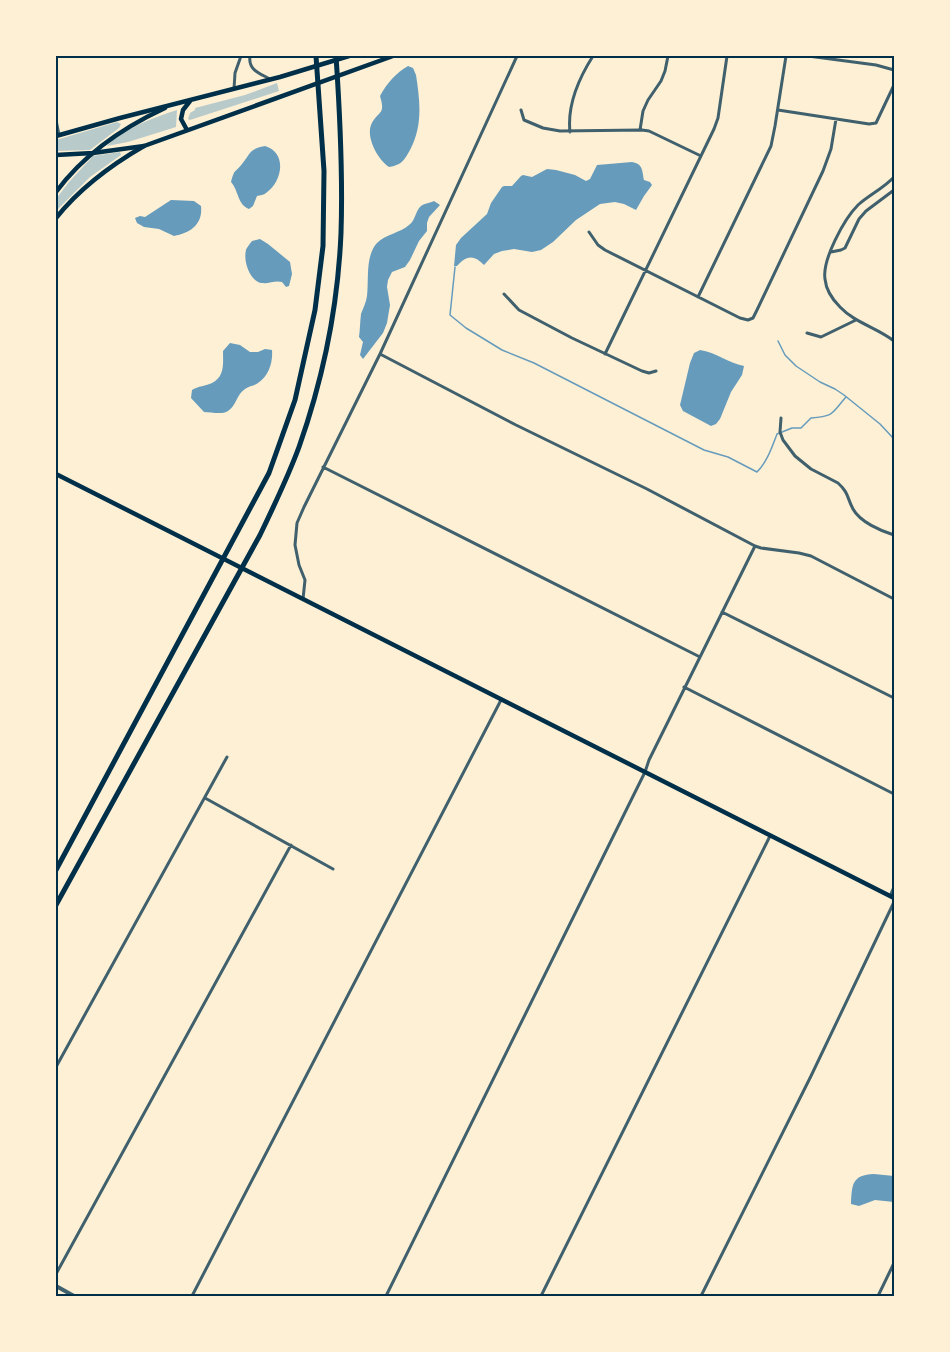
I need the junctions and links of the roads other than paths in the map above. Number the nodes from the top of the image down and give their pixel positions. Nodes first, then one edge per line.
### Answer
1 (241, 56) edge
2 (250, 56) edge
3 (316, 56) edge
4 (349, 56) edge
5 (393, 56) edge
6 (517, 56) edge
7 (593, 56) edge
8 (668, 56) edge
9 (727, 56) edge
10 (786, 56) edge
11 (808, 56) edge
12 (334, 58) edge
13 (894, 70) edge
14 (272, 79) junction
15 (894, 85) edge
16 (234, 89) junction
17 (190, 101) junction
18 (167, 107) junction
19 (520, 110) dead end
20 (778, 110) junction
21 (836, 119) junction
22 (56, 120) edge
23 (187, 130) junction
24 (640, 130) junction
25 (570, 132) junction
26 (57, 136) edge
27 (144, 146) junction
28 (93, 153) junction
29 (56, 155) edge
30 (701, 156) junction
31 (894, 177) edge
32 (894, 190) edge
33 (56, 192) edge
34 (56, 218) edge
35 (589, 232) dead end
36 (831, 252) junction
37 (645, 270) junction
38 (504, 294) dead end
39 (698, 297) junction
40 (856, 320) junction
41 (807, 333) dead end
42 (894, 341) edge
43 (380, 354) junction
44 (605, 354) junction
45 (656, 371) dead end
46 (781, 418) dead end
47 (323, 467) junction
48 (56, 474) edge
49 (894, 536) edge
50 (755, 546) junction
51 (303, 599) junction
52 (894, 599) edge
53 (722, 612) junction
54 (700, 657) junction
55 (684, 687) junction
56 (894, 698) edge
57 (501, 700) junction
58 (227, 756) dead end
59 (645, 772) junction
60 (894, 794) edge
61 (205, 798) junction
62 (770, 835) junction
63 (291, 845) junction
64 (333, 868) dead end
65 (56, 870) edge
66 (894, 887) edge
67 (893, 898) edge
68 (56, 905) edge
69 (56, 1067) edge
70 (894, 1263) edge
71 (56, 1274) edge
72 (56, 1286) edge
73 (74, 1296) edge
74 (192, 1296) edge
75 (386, 1296) edge
76 (541, 1296) edge
77 (701, 1296) edge
78 (878, 1296) edge

1 - 16 street
2 - 14 street
3 - 65 highway
4 - 12 main road
5 - 23 main road
6 - 43 street
7 - 25 street
8 - 24 street
9 - 30 street
10 - 20 street
11 - 13 street
12 - 14 main road
12 - 68 highway
14 - 16 main road
15 - 21 street
16 - 17 main road
17 - 18 main road
17 - 23 main road
18 - 26 main road
18 - 28 main road
19 - 25 street
20 - 21 street
20 - 39 street
21 - 39 street
22 - 26 street
23 - 27 main road
24 - 25 street
24 - 30 street
27 - 28 main road
27 - 34 main road
28 - 29 main road
28 - 33 main road
30 - 37 street
31 - 36 street
32 - 36 street
35 - 37 street
36 - 40 street
37 - 39 street
37 - 44 street
38 - 44 street
40 - 41 street
40 - 42 street
43 - 47 street
43 - 50 street
44 - 45 street
46 - 49 street
47 - 51 street
47 - 54 street
48 - 51 main road
50 - 52 street
50 - 53 street
51 - 57 main road
53 - 54 street
53 - 56 street
54 - 55 street
55 - 59 street
55 - 60 street
57 - 59 main road
57 - 74 street
58 - 61 street
59 - 62 main road
59 - 75 street
61 - 63 street
61 - 69 street
62 - 67 main road
62 - 76 street
63 - 64 street
63 - 71 street
66 - 67 street
67 - 77 street
70 - 78 street
72 - 73 street

